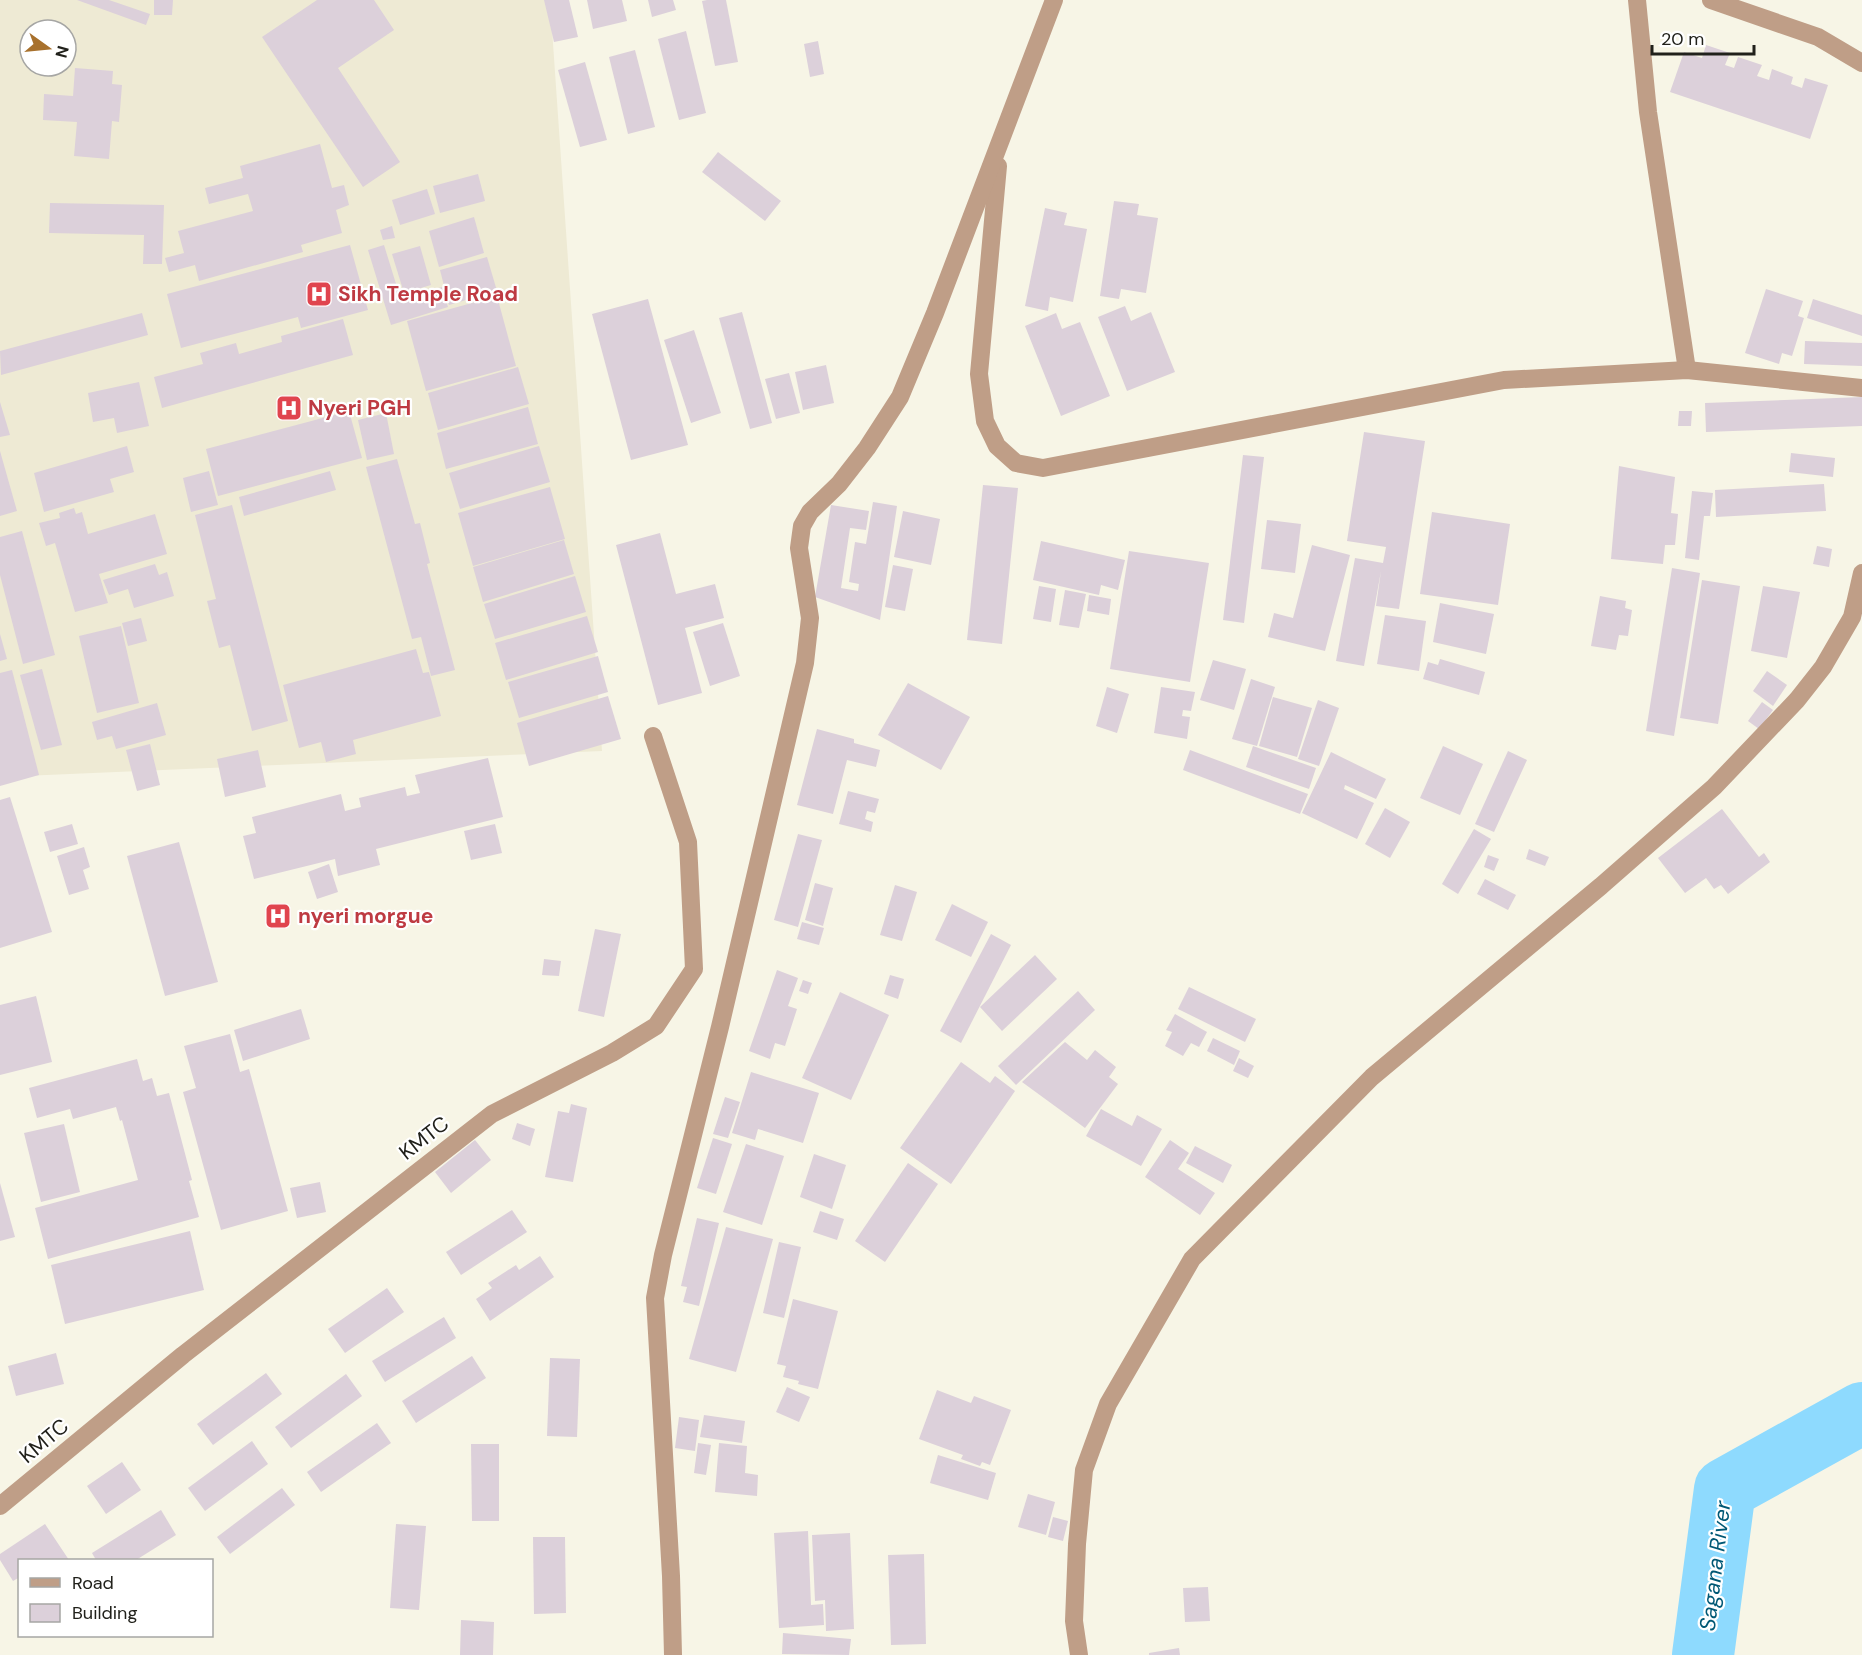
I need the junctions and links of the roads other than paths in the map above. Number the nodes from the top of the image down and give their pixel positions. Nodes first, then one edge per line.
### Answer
1 (1054, 0) edge
2 (1636, 0) edge
3 (1711, 0) edge
4 (1862, 63) edge
5 (1000, 144) junction
6 (1687, 370) junction
7 (1862, 388) edge
8 (1862, 573) edge
9 (653, 736) dead end
10 (0, 1506) edge
11 (673, 1655) edge
12 (1079, 1655) edge

1 - 5 street
2 - 6 street
3 - 4 street
5 - 6 street
5 - 11 street
6 - 7 street
8 - 12 street
9 - 10 street, KMTC

